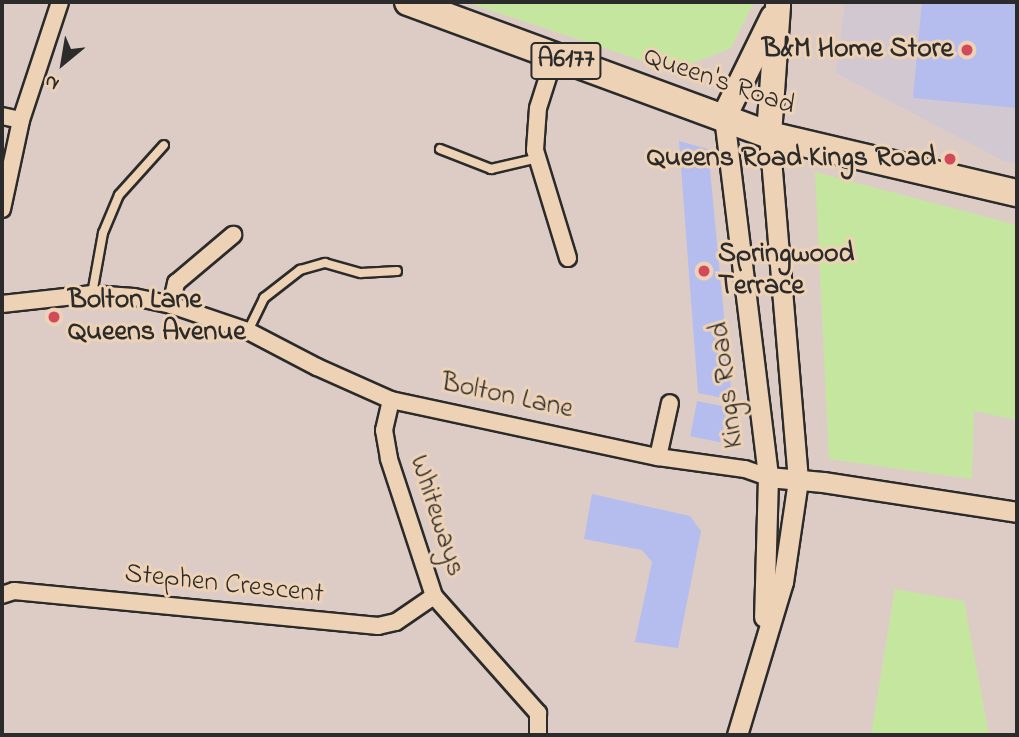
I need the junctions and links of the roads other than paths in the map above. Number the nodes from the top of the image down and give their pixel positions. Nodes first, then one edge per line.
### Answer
1 (60, 2) edge
2 (408, 2) edge
3 (779, 3) edge
4 (554, 58) junction
5 (2, 116) edge
6 (724, 117) junction
7 (21, 120) junction
8 (769, 135) junction
9 (164, 145) dead end
10 (440, 149) dead end
11 (538, 158) junction
12 (1017, 193) edge
13 (2, 209) edge
14 (233, 235) dead end
15 (568, 258) dead end
16 (397, 271) dead end
17 (92, 294) junction
18 (2, 304) edge
19 (171, 305) junction
20 (248, 331) junction
21 (391, 400) junction
22 (670, 403) dead end
23 (658, 457) junction
24 (768, 477) junction
25 (798, 480) junction
26 (1017, 512) edge
27 (2, 595) edge
28 (434, 596) junction
29 (762, 646) junction
30 (538, 735) edge
31 (737, 735) edge

1 - 7 street
2 - 4 highway, Queen's Road / A6177
3 - 6 main road
3 - 8 main road
4 - 6 highway, Queen's Road / A6177
4 - 11 street
5 - 7 street
6 - 8 highway, Queen's Road / A6177
6 - 24 street, Kings Road
7 - 13 street
8 - 12 highway, Queen's Road / A6177
8 - 25 street, Kings Road
9 - 17 lane
10 - 11 lane
11 - 15 street
14 - 19 street
16 - 20 lane
17 - 18 street, Bolton Lane
17 - 19 street, Bolton Lane
19 - 20 street, Bolton Lane
20 - 21 street, Bolton Lane
21 - 23 street, Bolton Lane
21 - 28 street, Whiteways
22 - 23 street
23 - 24 street, Bolton Lane
24 - 25 street, Bolton Lane
24 - 29 street, Kings Road
25 - 26 street, Bolton Lane
25 - 29 street, Kings Road
27 - 28 street, Stephen Crescent
28 - 30 street, Whiteways
29 - 31 street, Kings Road

